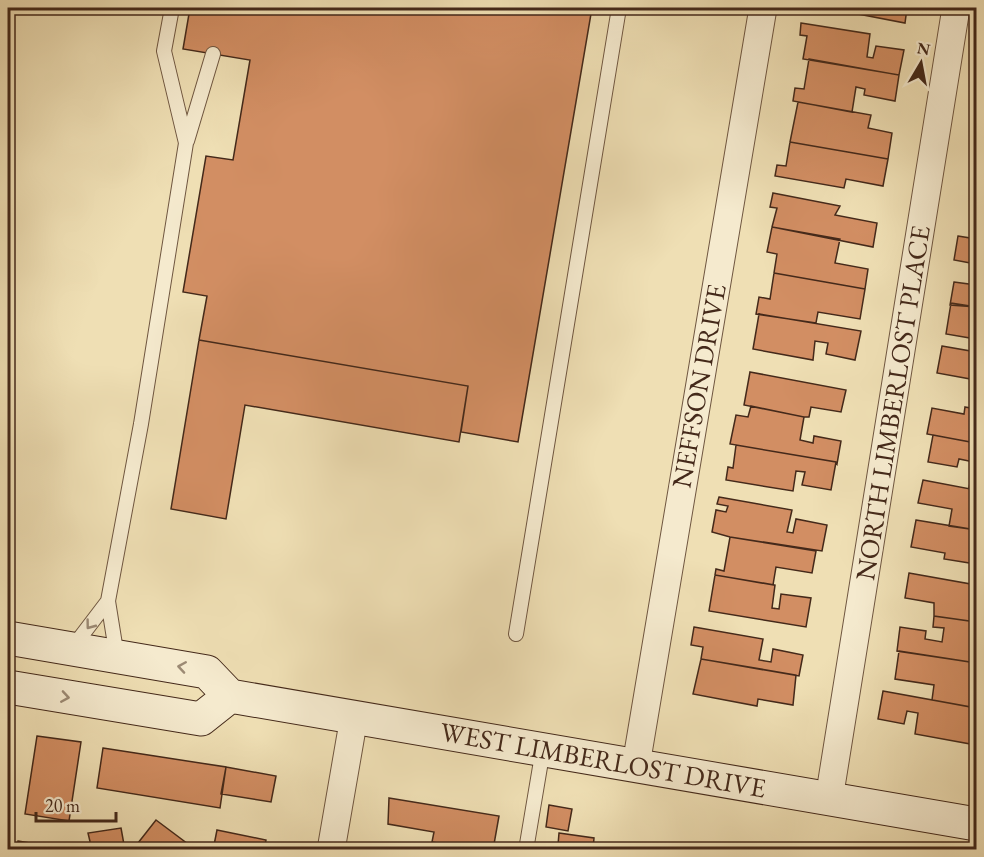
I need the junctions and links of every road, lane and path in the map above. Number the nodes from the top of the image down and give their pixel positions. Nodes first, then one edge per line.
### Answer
1 (172, 8) edge
2 (620, 8) edge
3 (763, 8) edge
4 (956, 8) edge
5 (213, 54) dead end
6 (186, 143) junction
7 (108, 601) junction
8 (516, 634) dead end
9 (8, 638) edge
10 (64, 648) junction
11 (117, 657) junction
12 (10, 688) edge
13 (230, 696) junction
14 (354, 717) junction
15 (543, 749) junction
16 (636, 765) junction
17 (829, 799) junction
18 (976, 824) edge
19 (331, 849) edge
20 (525, 849) edge

1 - 6 lane
2 - 8 lane
3 - 16 street, NEFFSON DRIVE
4 - 17 street, NORTH LIMBERLOST PLACE
5 - 6 lane
6 - 7 lane
7 -> 10 lane
7 - 11 lane
9 - 10 street
10 - 11 street
10 - 12 street
13 -> 11 street
12 -> 13 street
13 - 14 street, WEST LIMBERLOST DRIVE
14 - 15 street, WEST LIMBERLOST DRIVE
14 - 19 street
15 - 16 street, WEST LIMBERLOST DRIVE
15 - 20 lane
16 - 17 street, WEST LIMBERLOST DRIVE
17 - 18 street, WEST LIMBERLOST DRIVE

